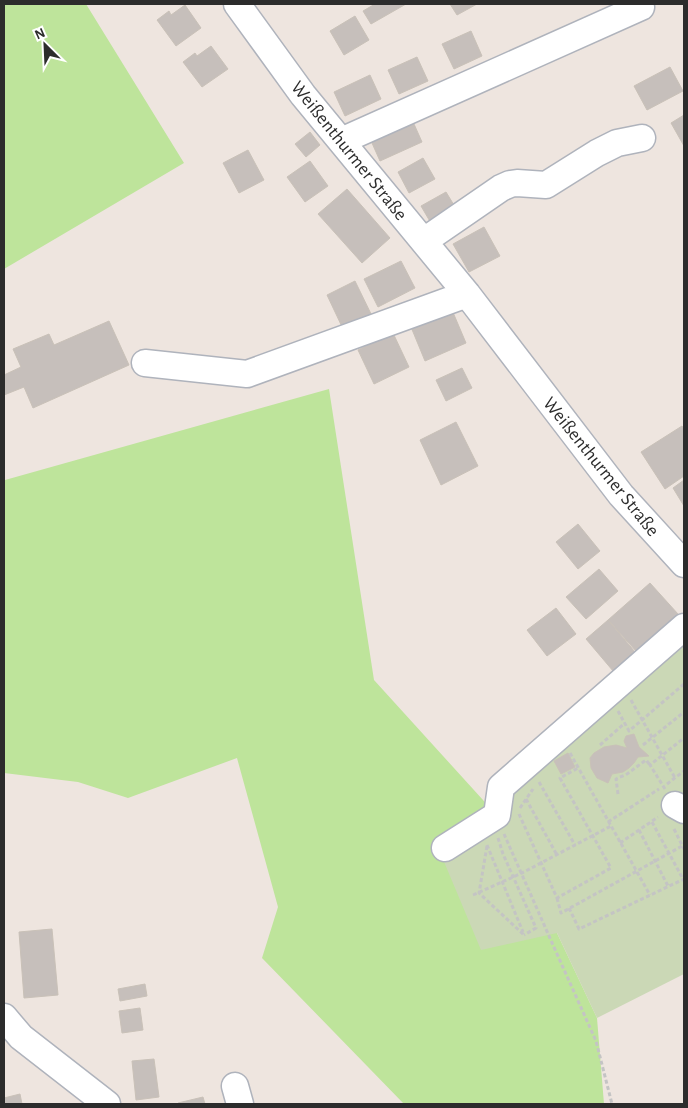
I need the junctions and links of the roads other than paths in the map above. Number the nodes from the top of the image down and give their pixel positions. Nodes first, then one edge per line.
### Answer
1 (237, 4) edge
2 (641, 7) dead end
3 (642, 138) dead end
4 (341, 141) junction
5 (424, 240) junction
6 (467, 294) junction
7 (145, 364) dead end
8 (684, 564) edge
9 (684, 627) edge
10 (445, 848) dead end
11 (4, 1017) edge
12 (107, 1104) edge

1 - 4 street, Weißenthurmer Straße
2 - 4 street
3 - 5 street
4 - 5 street, Weißenthurmer Straße
5 - 6 street, Weißenthurmer Straße
6 - 7 street
6 - 8 street, Weißenthurmer Straße
9 - 10 street
11 - 12 street

